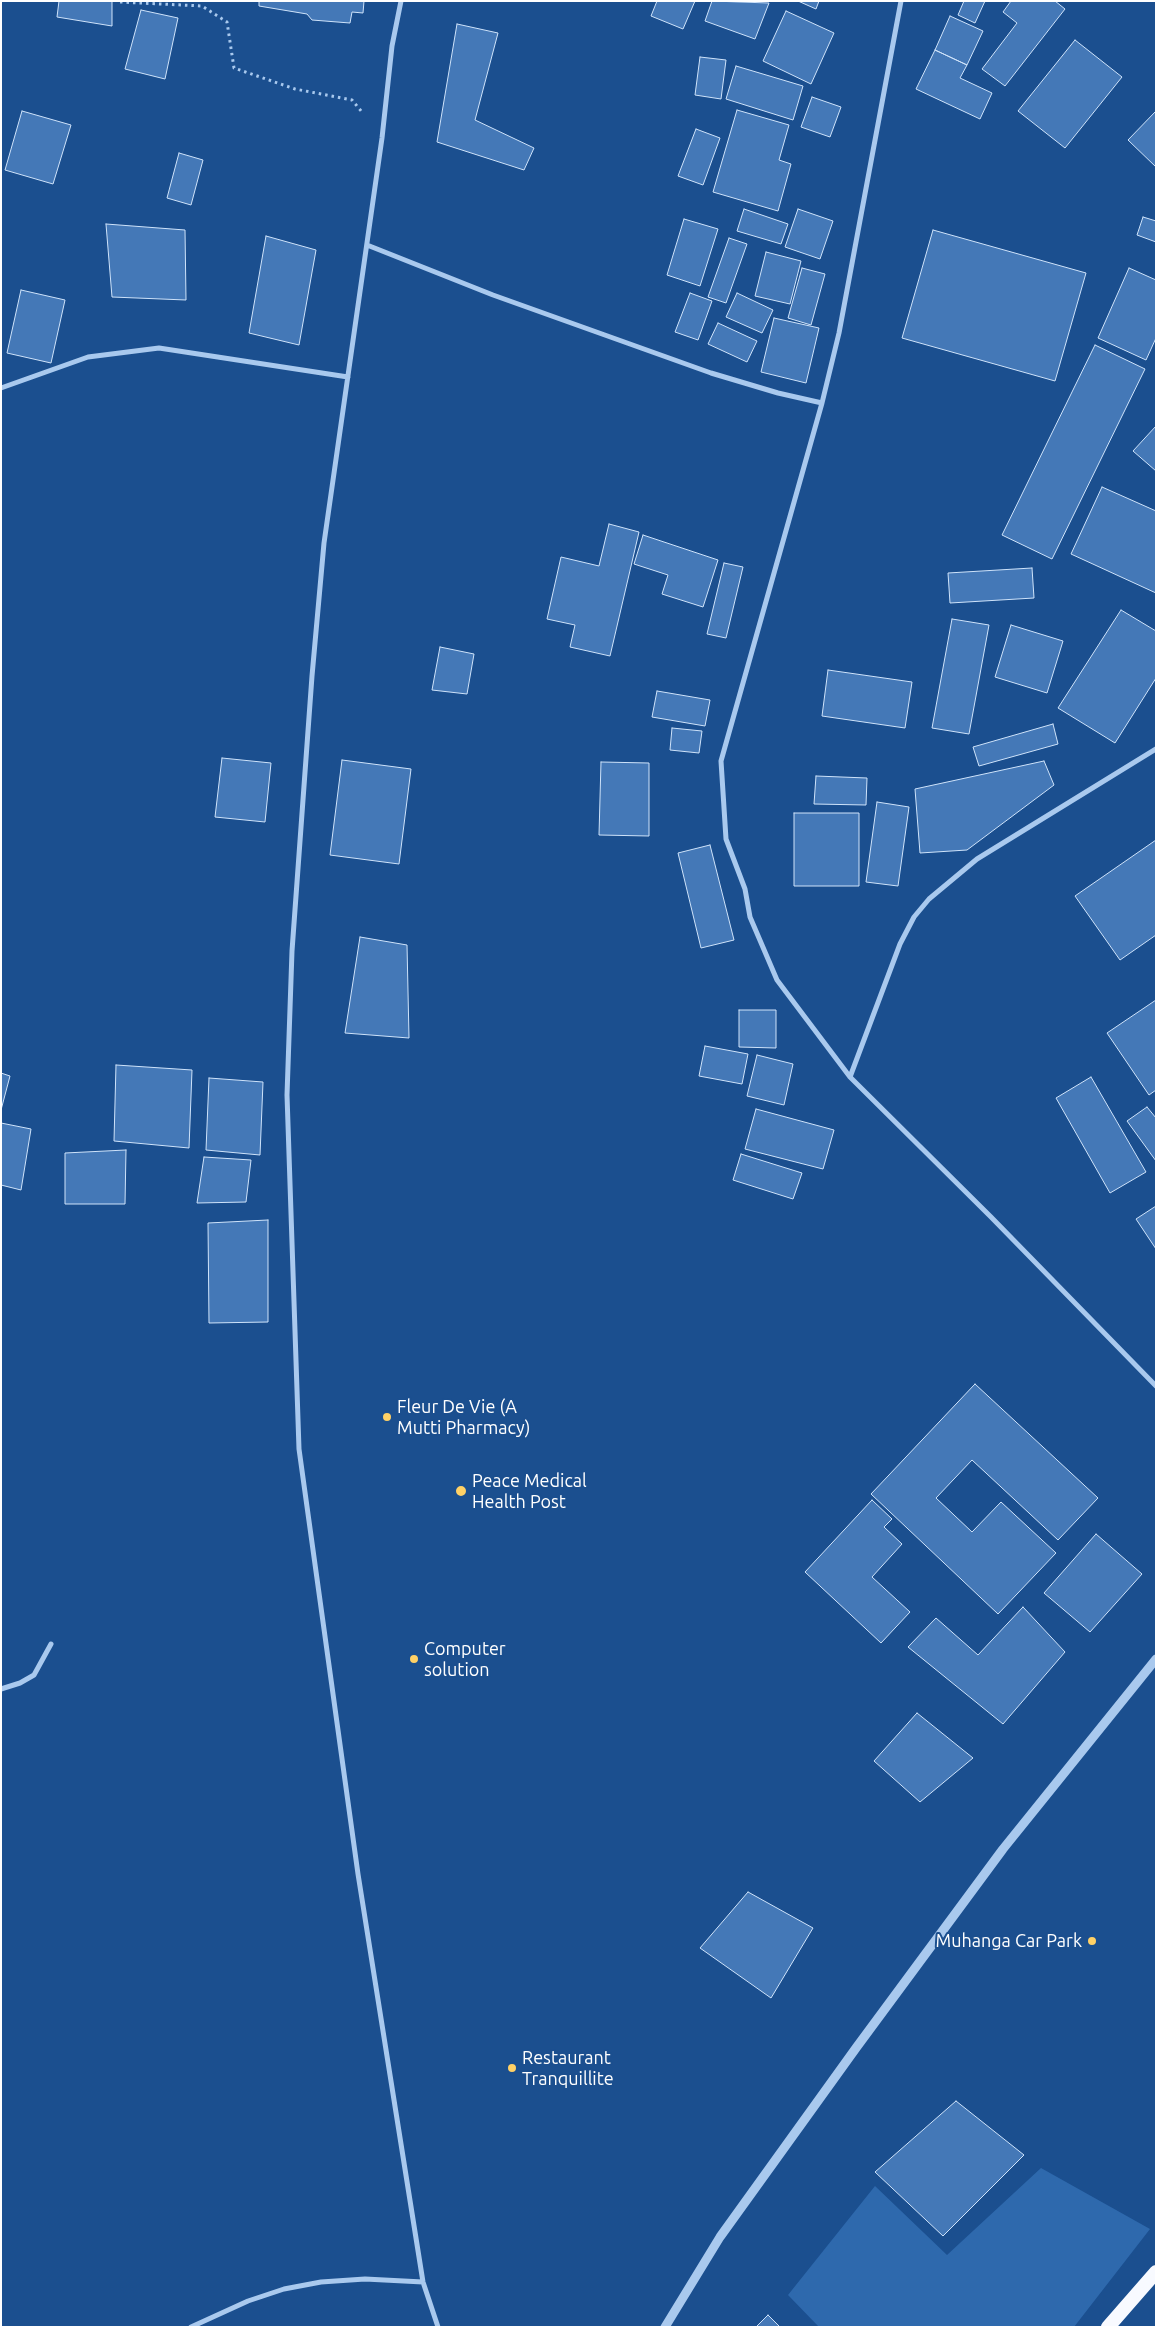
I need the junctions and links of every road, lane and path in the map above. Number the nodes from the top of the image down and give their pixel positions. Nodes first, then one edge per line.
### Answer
1 (401, 1) edge
2 (901, 1) edge
3 (120, 2) edge
4 (382, 138) junction
5 (367, 245) junction
6 (348, 377) junction
7 (1, 388) edge
8 (822, 403) junction
9 (1156, 748) edge
10 (850, 1077) junction
11 (1156, 1386) edge
12 (51, 1644) dead end
13 (1156, 1659) edge
14 (1, 1689) edge
15 (1156, 2272) edge
16 (423, 2282) junction
17 (191, 2327) edge
18 (438, 2327) edge
19 (665, 2327) edge
20 (1108, 2327) edge

1 - 4 street
2 - 8 street
3 - 4 path
4 - 5 street
5 - 6 street
5 - 8 street
6 - 7 street
6 - 16 street
8 - 10 street
9 - 10 street
10 - 11 street
12 - 14 street
13 - 19 street
15 - 20 highway
16 - 17 street
16 - 18 street

